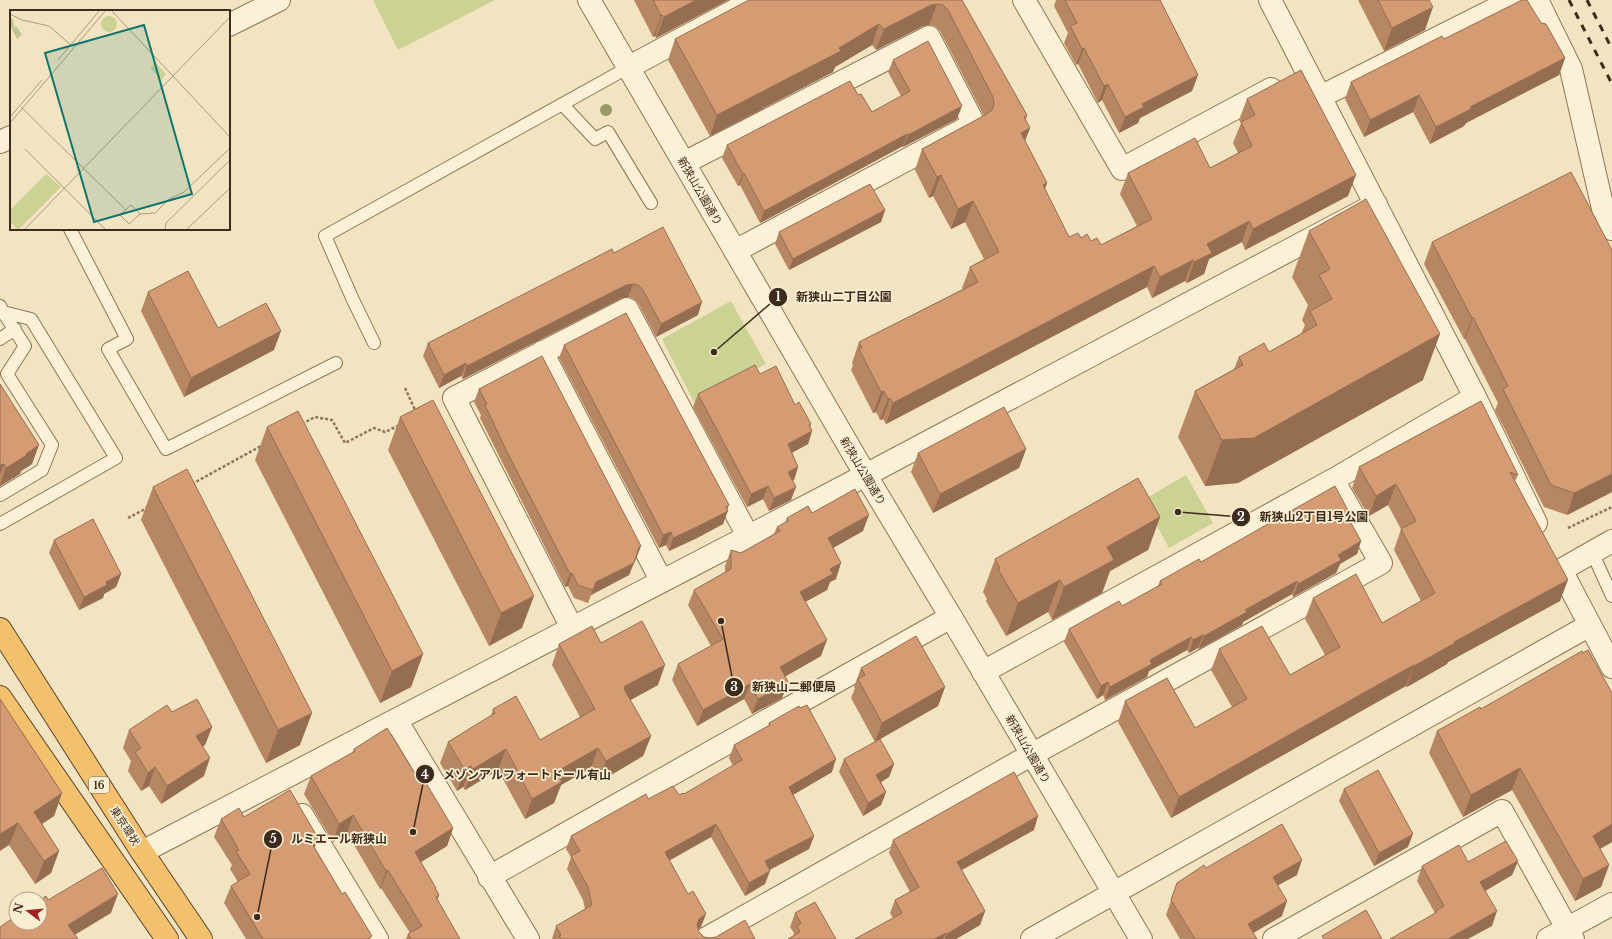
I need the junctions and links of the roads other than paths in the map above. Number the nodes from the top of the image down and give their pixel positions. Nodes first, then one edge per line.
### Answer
1 (279, 0) edge
2 (589, 0) edge
3 (754, 0) edge
4 (1024, 0) edge
5 (1270, 0) edge
6 (1513, 0) edge
7 (1537, 0) edge
8 (230, 24) edge
9 (629, 67) junction
10 (1306, 70) junction
11 (1320, 97) junction
12 (562, 104) junction
13 (10, 137) edge
14 (0, 142) edge
15 (684, 163) junction
16 (651, 203) dead end
17 (1376, 204) junction
18 (1612, 229) edge
19 (71, 230) edge
20 (735, 251) junction
21 (2, 309) edge
22 (15, 329) junction
23 (0, 339) edge
24 (374, 343) dead end
25 (542, 352) junction
26 (336, 363) dead end
27 (4, 373) edge
28 (1475, 397) junction
29 (865, 474) junction
30 (1333, 480) junction
31 (0, 495) edge
32 (0, 524) edge
33 (748, 536) junction
34 (1612, 541) edge
35 (1592, 552) junction
36 (1552, 554) junction
37 (661, 580) junction
38 (1612, 596) edge
39 (951, 617) junction
40 (1590, 625) junction
41 (572, 628) junction
42 (0, 629) edge
43 (1612, 667) edge
44 (983, 672) junction
45 (0, 696) edge
46 (396, 720) junction
47 (1031, 755) junction
48 (288, 792) junction
49 (142, 852) junction
50 (489, 877) junction
51 (1114, 894) junction
52 (1612, 904) edge
53 (1570, 934) edge
54 (167, 939) edge
55 (201, 939) edge
56 (376, 939) edge
57 (528, 939) edge
58 (705, 939) edge
59 (1032, 939) edge
60 (1141, 939) edge
61 (1274, 939) edge
62 (1548, 939) edge

1 - 8 street
2 - 9 street, 新狭山公園通り
3 - 9 street
4 - 10 street
5 - 10 street
6 - 11 street
7 - 18 street
9 - 12 lane
9 - 15 street, 新狭山公園通り
10 - 11 street
11 - 17 street
12 - 16 lane
12 - 24 lane
13 - 14 street
15 - 20 street, 新狭山公園通り
15 - 20 street
17 - 28 street
17 - 29 street
19 - 26 lane
20 - 29 street, 新狭山公園通り
21 - 22 lane
21 - 32 lane
22 - 23 lane
22 - 27 lane
25 - 33 street
25 - 37 street
25 - 41 street
27 - 31 lane
28 - 30 street
28 - 36 street
29 - 33 street
29 - 39 street, 新狭山公園通り
30 - 44 street
30 - 47 street
33 - 37 street
34 - 35 street
35 - 36 street
35 - 38 lane
36 - 40 street
37 - 41 street
39 - 44 street, 新狭山公園通り
39 - 50 street
40 - 43 street
40 - 51 street
41 - 46 street
42 - 49 highway, 東京環状 / 16
44 - 47 street, 新狭山公園通り
45 - 54 highway
46 - 48 street
46 - 50 street
47 - 51 street, 新狭山公園通り
47 - 58 street
48 - 49 street
48 - 56 street
49 - 55 highway, 東京環状 / 16
50 - 57 street
51 - 59 street
51 - 60 street, 新狭山公園通り
52 - 53 street
53 - 61 street
53 - 62 street

